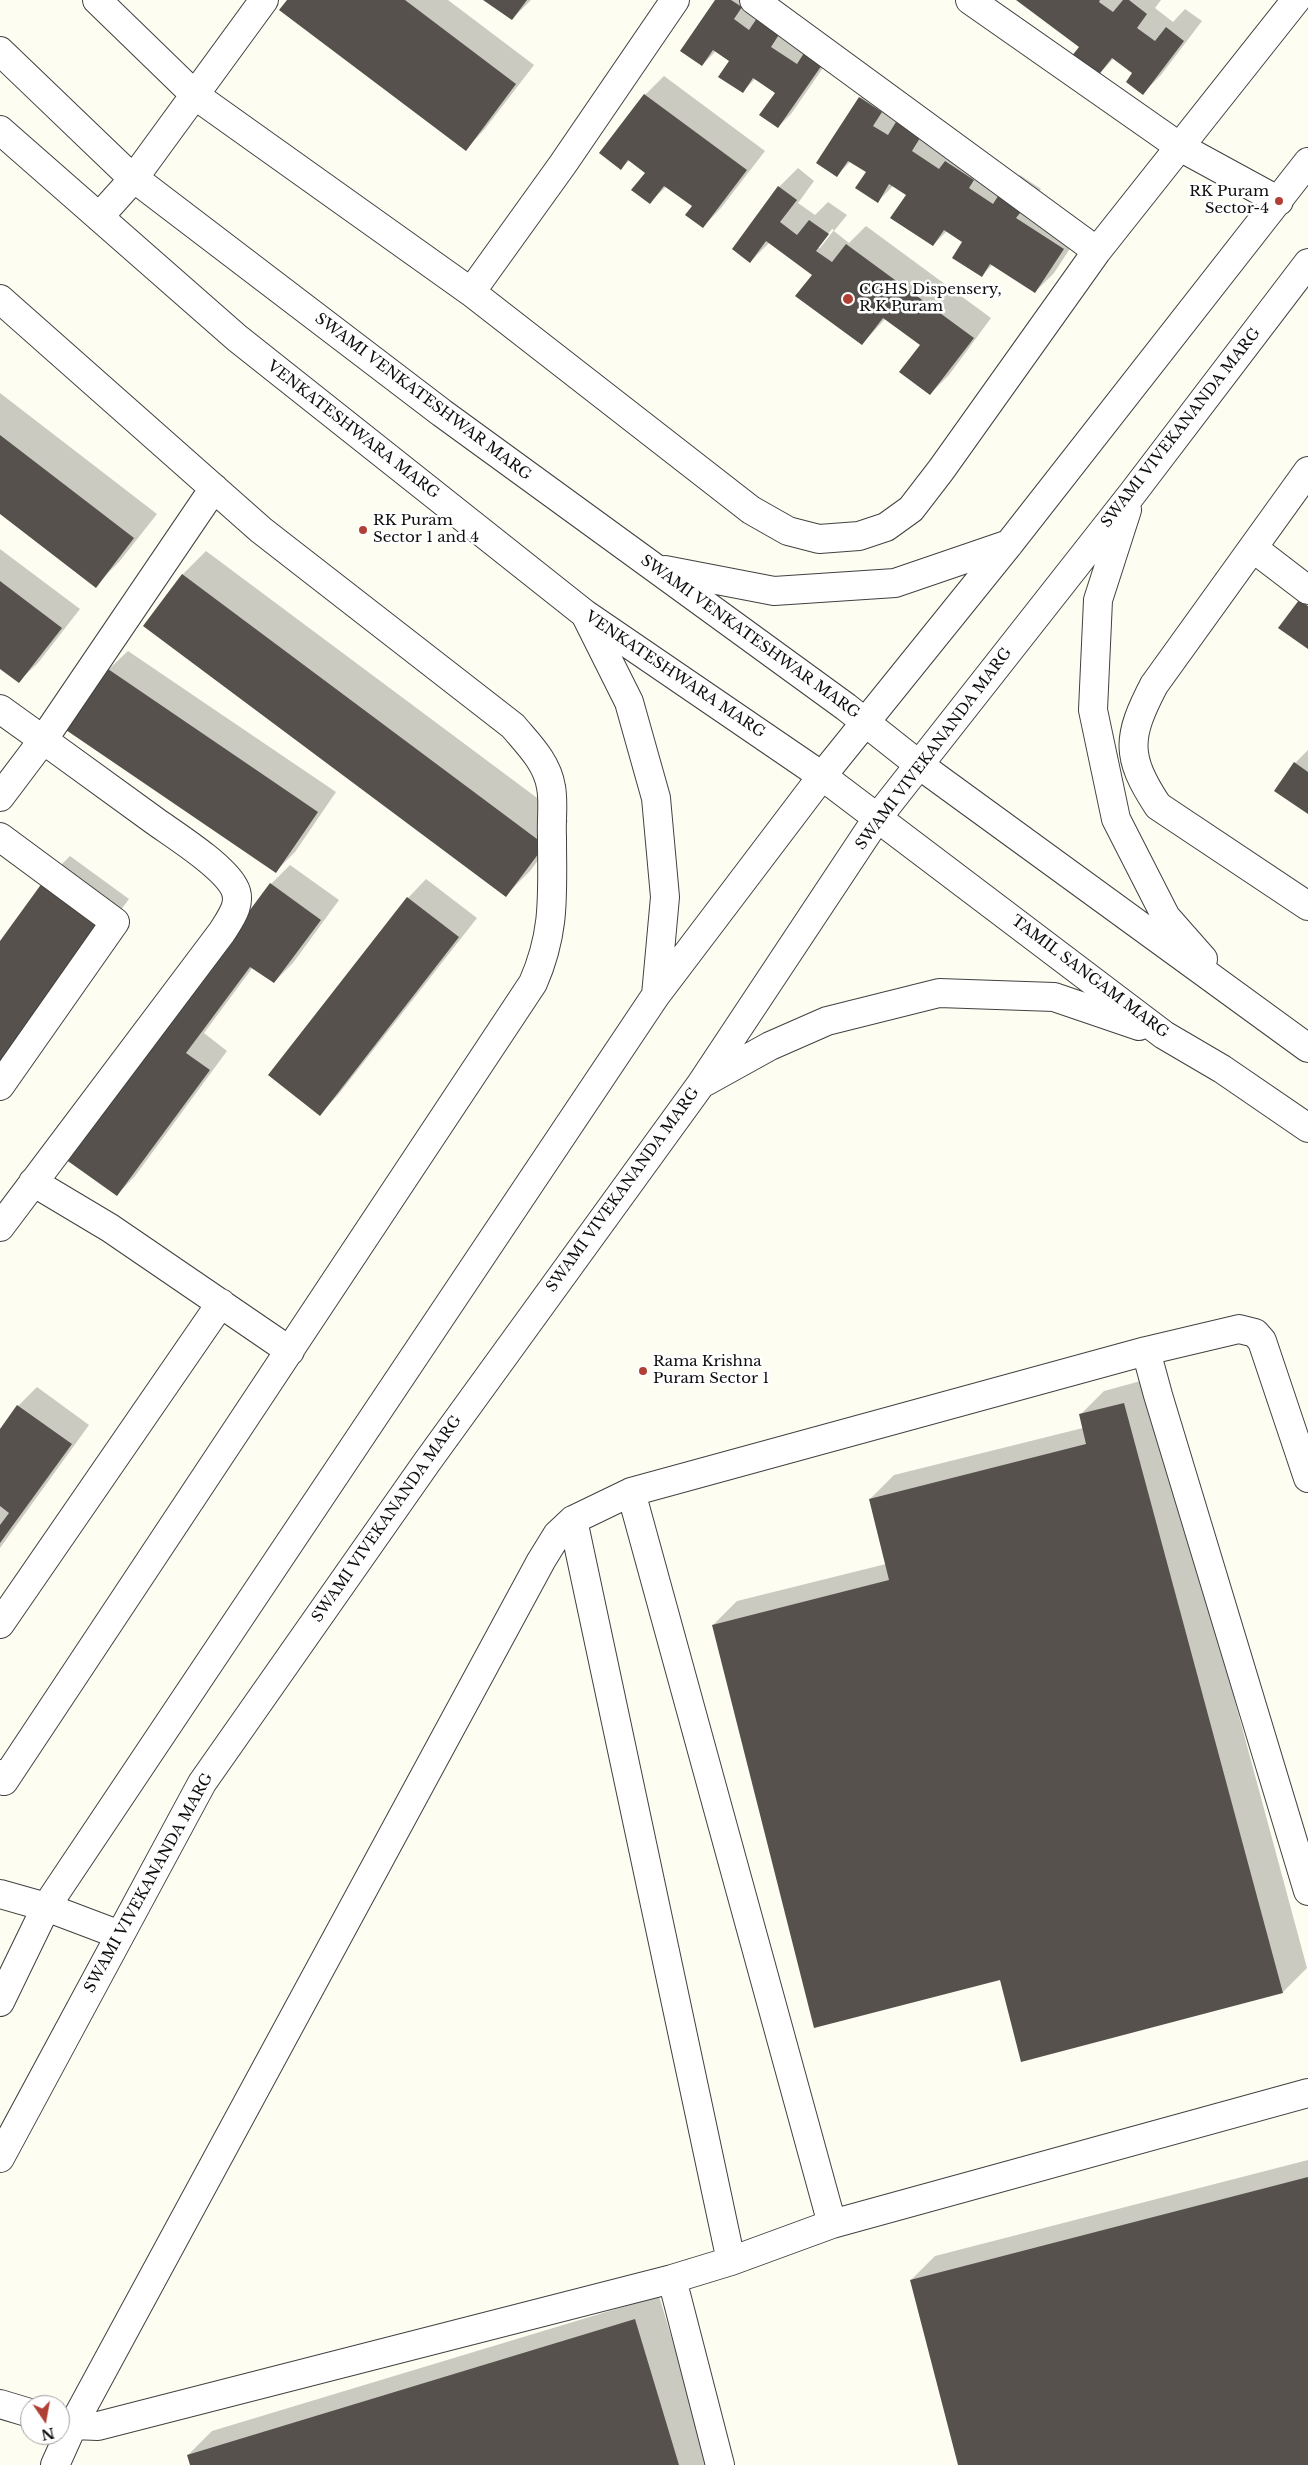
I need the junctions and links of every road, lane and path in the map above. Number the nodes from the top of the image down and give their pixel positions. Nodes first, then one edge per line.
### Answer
1 (98, 0) edge
2 (264, 0) edge
3 (754, 0) edge
4 (970, 0) edge
5 (1296, 0) edge
6 (668, 3) edge
7 (0, 51) edge
8 (196, 96) junction
9 (0, 130) edge
10 (1180, 147) junction
11 (1308, 162) edge
12 (134, 178) junction
13 (1279, 201) junction
14 (99, 217) junction
15 (1097, 250) junction
16 (1308, 263) edge
17 (471, 292) junction
18 (0, 299) edge
19 (1308, 471) edge
20 (214, 488) junction
21 (1132, 494) junction
22 (1009, 544) junction
23 (1253, 548) junction
24 (656, 569) junction
25 (1308, 590) edge
26 (585, 614) junction
27 (0, 709) edge
28 (865, 721) junction
29 (43, 740) junction
30 (918, 764) junction
31 (822, 776) junction
32 (0, 797) edge
33 (878, 817) junction
34 (0, 836) edge
35 (1308, 906) edge
36 (656, 995) junction
37 (1240, 1000) junction
38 (1164, 1035) junction
39 (1308, 1048) edge
40 (701, 1084) junction
41 (0, 1086) edge
42 (1308, 1128) edge
43 (33, 1182) junction
44 (0, 1227) edge
45 (221, 1303) junction
46 (290, 1351) junction
47 (1146, 1351) junction
48 (1308, 1478) edge
49 (631, 1492) junction
50 (573, 1520) junction
51 (0, 1624) edge
52 (0, 1774) edge
53 (1308, 1891) edge
54 (0, 1894) edge
55 (46, 1907) junction
56 (120, 1935) junction
57 (0, 2002) edge
58 (1308, 2093) edge
59 (0, 2158) edge
60 (832, 2224) junction
61 (731, 2261) junction
62 (672, 2279) junction
63 (0, 2404) edge
64 (20, 2410) edge
65 (70, 2418) edge
66 (70, 2423) edge
67 (61, 2445) edge
68 (55, 2465) edge
69 (720, 2465) edge

1 - 8 street
2 - 8 street
3 - 15 street
4 - 10 street
5 - 10 street
6 - 17 street
7 - 12 street, SWAMI VENKATESHWAR MARG
8 - 12 street
8 - 17 street
9 - 14 street, VENKATESHWARA MARG
10 - 13 street
10 - 15 street
11 - 13 street
12 - 14 street
12 - 24 street, SWAMI VENKATESHWAR MARG
13 - 22 street
14 - 26 street, VENKATESHWARA MARG
15 - 17 street
16 - 21 street, SWAMI VIVEKANANDA MARG
18 - 20 street
19 - 23 street
20 - 29 street
20 - 46 street
21 - 30 street, SWAMI VIVEKANANDA MARG
21 - 37 street
22 - 24 street
22 - 28 street
23 - 25 street
23 - 35 street
24 - 28 street, SWAMI VENKATESHWAR MARG
26 - 31 street, VENKATESHWARA MARG
26 - 36 street
27 - 29 street
28 - 30 street, SWAMI VENKATESHWAR MARG
28 - 31 street
29 - 32 street
29 - 43 street
30 - 33 street, SWAMI VIVEKANANDA MARG
30 - 37 street
31 - 33 street, VENKATESHWARA MARG
31 - 36 street
33 - 38 street, TAMIL SANGAM MARG
33 - 40 street, SWAMI VIVEKANANDA MARG
34 - 41 street
36 - 55 street
37 - 39 street
38 - 40 street
38 - 42 street, TAMIL SANGAM MARG
40 - 56 street, SWAMI VIVEKANANDA MARG
43 - 44 street
43 - 45 street
45 - 46 street
45 - 51 street
46 - 52 street
47 - 48 street
47 - 49 street
47 - 53 street
49 - 50 street
49 - 60 street
50 - 61 street
50 - 65 street
54 - 55 street
55 - 56 street
55 - 57 street
56 - 59 street, SWAMI VIVEKANANDA MARG
58 - 60 street
60 - 61 street
61 - 62 street
62 - 66 street
62 - 69 street
63 - 64 street
67 - 68 street

